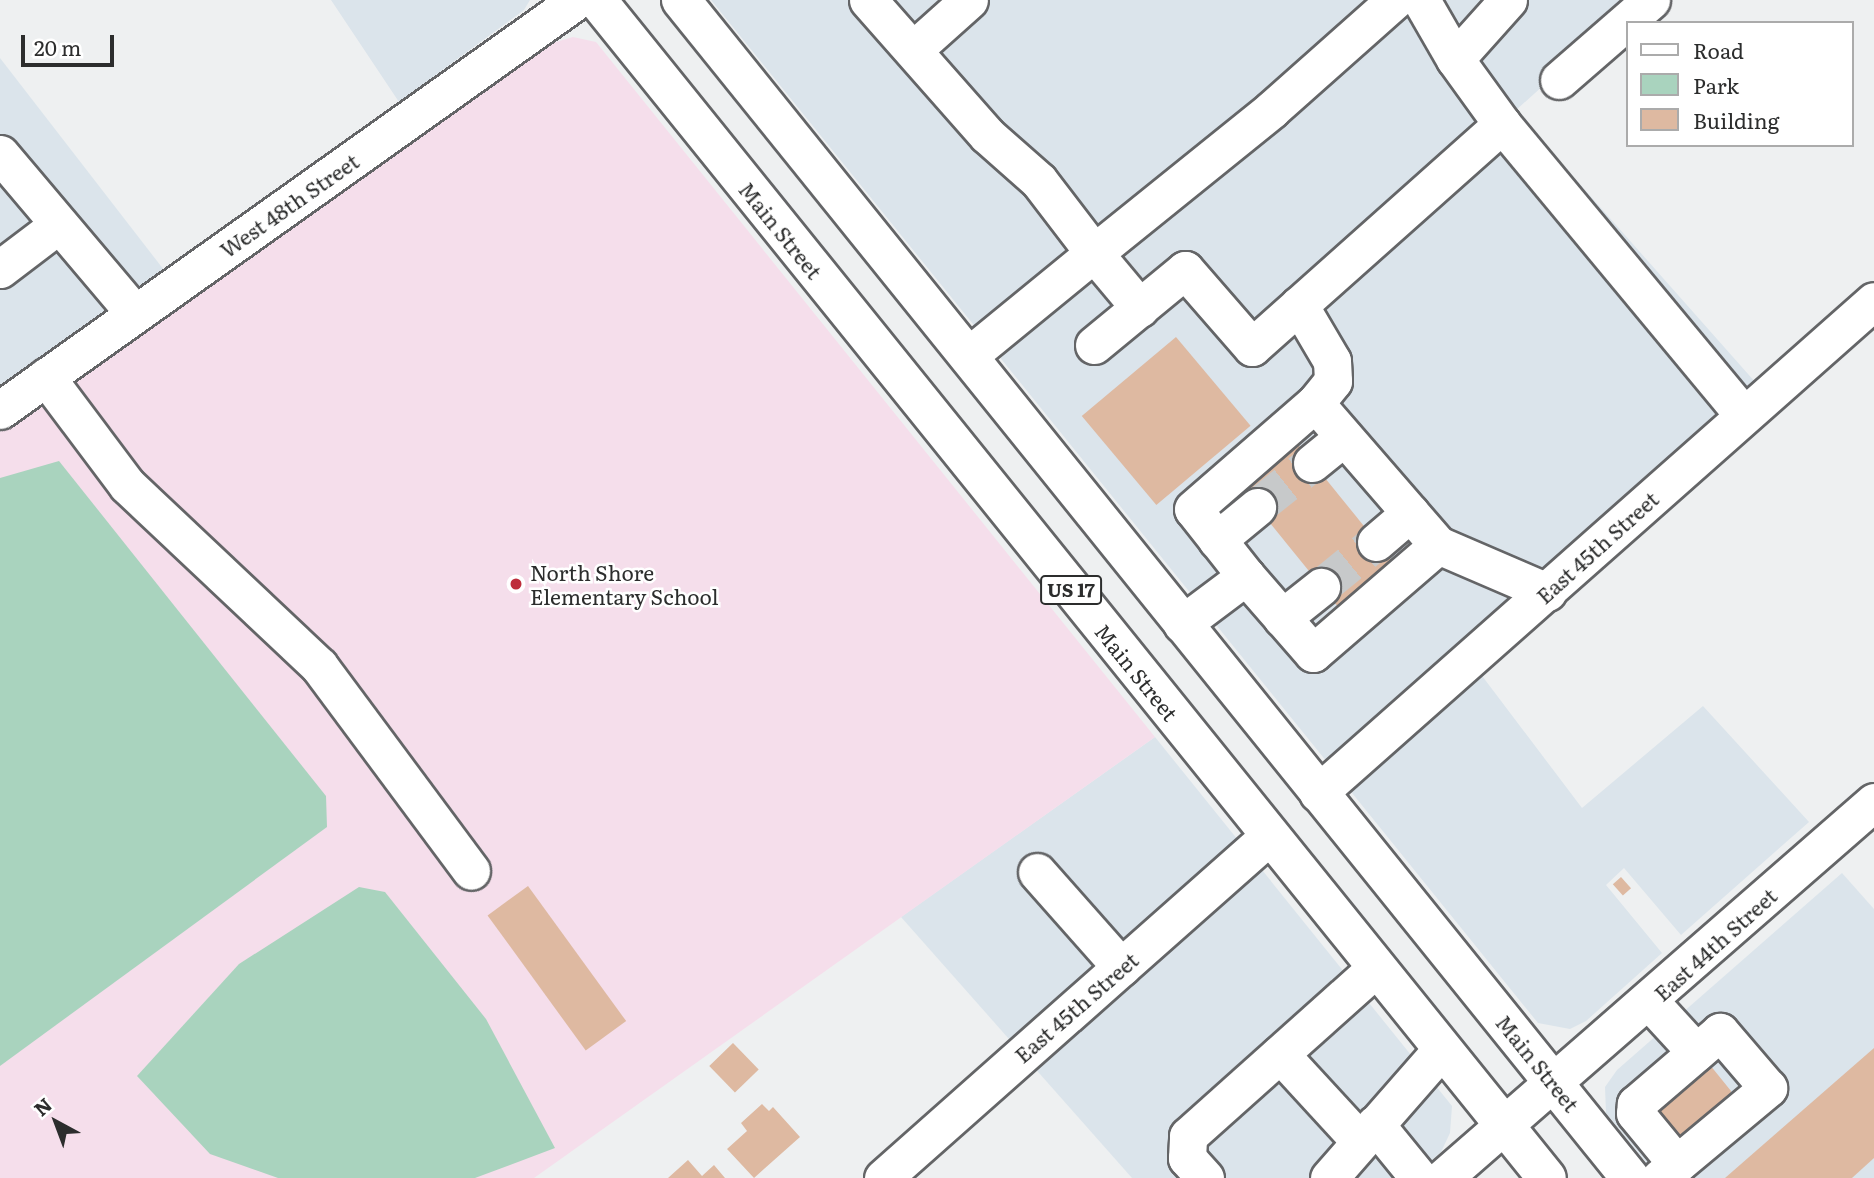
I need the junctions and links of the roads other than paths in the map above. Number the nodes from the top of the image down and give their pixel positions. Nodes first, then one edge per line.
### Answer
1 (578, 0) edge
2 (597, 0) edge
3 (681, 0) edge
4 (868, 0) edge
5 (969, 0) edge
6 (1395, 0) edge
7 (1421, 0) edge
8 (1508, 0) edge
9 (1651, 0) edge
10 (1627, 21) edge
11 (1626, 22) edge
12 (913, 50) junction
13 (1455, 59) junction
14 (1559, 80) dead end
15 (1502, 124) junction
16 (0, 154) edge
17 (58, 225) junction
18 (1094, 253) junction
19 (0, 269) edge
20 (1874, 301) edge
21 (1299, 305) junction
22 (1140, 308) junction
23 (135, 314) junction
24 (1094, 345) dead end
25 (968, 356) junction
26 (46, 377) junction
27 (1315, 403) junction
28 (0, 410) edge
29 (1744, 415) junction
30 (1344, 437) junction
31 (1312, 463) tunnel mouth
32 (1257, 507) tunnel mouth
33 (1410, 513) junction
34 (1217, 540) junction
35 (1376, 542) tunnel mouth
36 (1438, 545) junction
37 (1246, 576) junction
38 (1321, 587) tunnel mouth
39 (1547, 592) junction
40 (1282, 618) junction
41 (1182, 624) junction
42 (1318, 793) junction
43 (1874, 802) edge
44 (1269, 836) junction
45 (471, 871) dead end
46 (1037, 872) dead end
47 (1121, 967) junction
48 (1376, 968) junction
49 (1650, 1002) junction
50 (1442, 1049) junction
51 (1696, 1052) junction
52 (1280, 1054) junction
53 (1554, 1084) junction
54 (1504, 1126) junction
55 (1367, 1132) junction
56 (1669, 1171) edge
57 (883, 1178) edge
58 (1205, 1178) edge
59 (1329, 1178) edge
60 (1419, 1178) edge
61 (1443, 1178) edge
62 (1547, 1178) edge
63 (1630, 1178) edge

1 - 23 street, West 48th Street
2 - 44 main road, Main Street / US 17
3 - 25 main road, Main Street / US 17
4 - 12 street
5 - 12 street
6 - 18 street
7 - 13 street
8 - 13 street
9 - 10 street
11 - 14 street
12 - 18 street
13 - 15 street
15 - 21 street
15 - 29 street
16 - 17 street
17 - 19 street
17 - 23 street
18 - 22 street
18 - 25 street
20 - 29 street, East 45th Street
21 - 22 street
21 - 27 street
22 - 24 street
23 - 26 street, West 48th Street
25 - 41 main road, Main Street / US 17
26 - 28 street, West 48th Street
26 - 45 street
27 - 30 street
27 - 34 street
29 - 39 street, East 45th Street
30 - 31 street
30 - 33 street
32 - 34 street
33 - 35 street
33 - 36 street
34 - 37 street
36 - 39 street
36 - 40 street
37 - 40 street
37 - 41 street
38 - 40 street
39 - 42 street, East 45th Street
41 - 42 main road, Main Street / US 17
42 - 53 main road, Main Street / US 17
43 - 49 street, East 44th Street
44 - 47 street, East 45th Street
44 - 48 main road, Main Street / US 17
46 - 47 street
47 - 57 street, East 45th Street
48 - 50 main road, Main Street / US 17
48 - 52 street
49 - 51 street
49 - 53 street, East 44th Street
50 - 54 main road, Main Street / US 17
50 - 55 street
51 - 56 street
51 - 56 street
52 - 55 street
52 - 58 street
53 - 54 street, East 44th Street
53 - 63 main road, Main Street / US 17
54 - 61 street, East 44th Street
54 - 62 main road, Main Street / US 17
55 - 59 street
55 - 60 street

